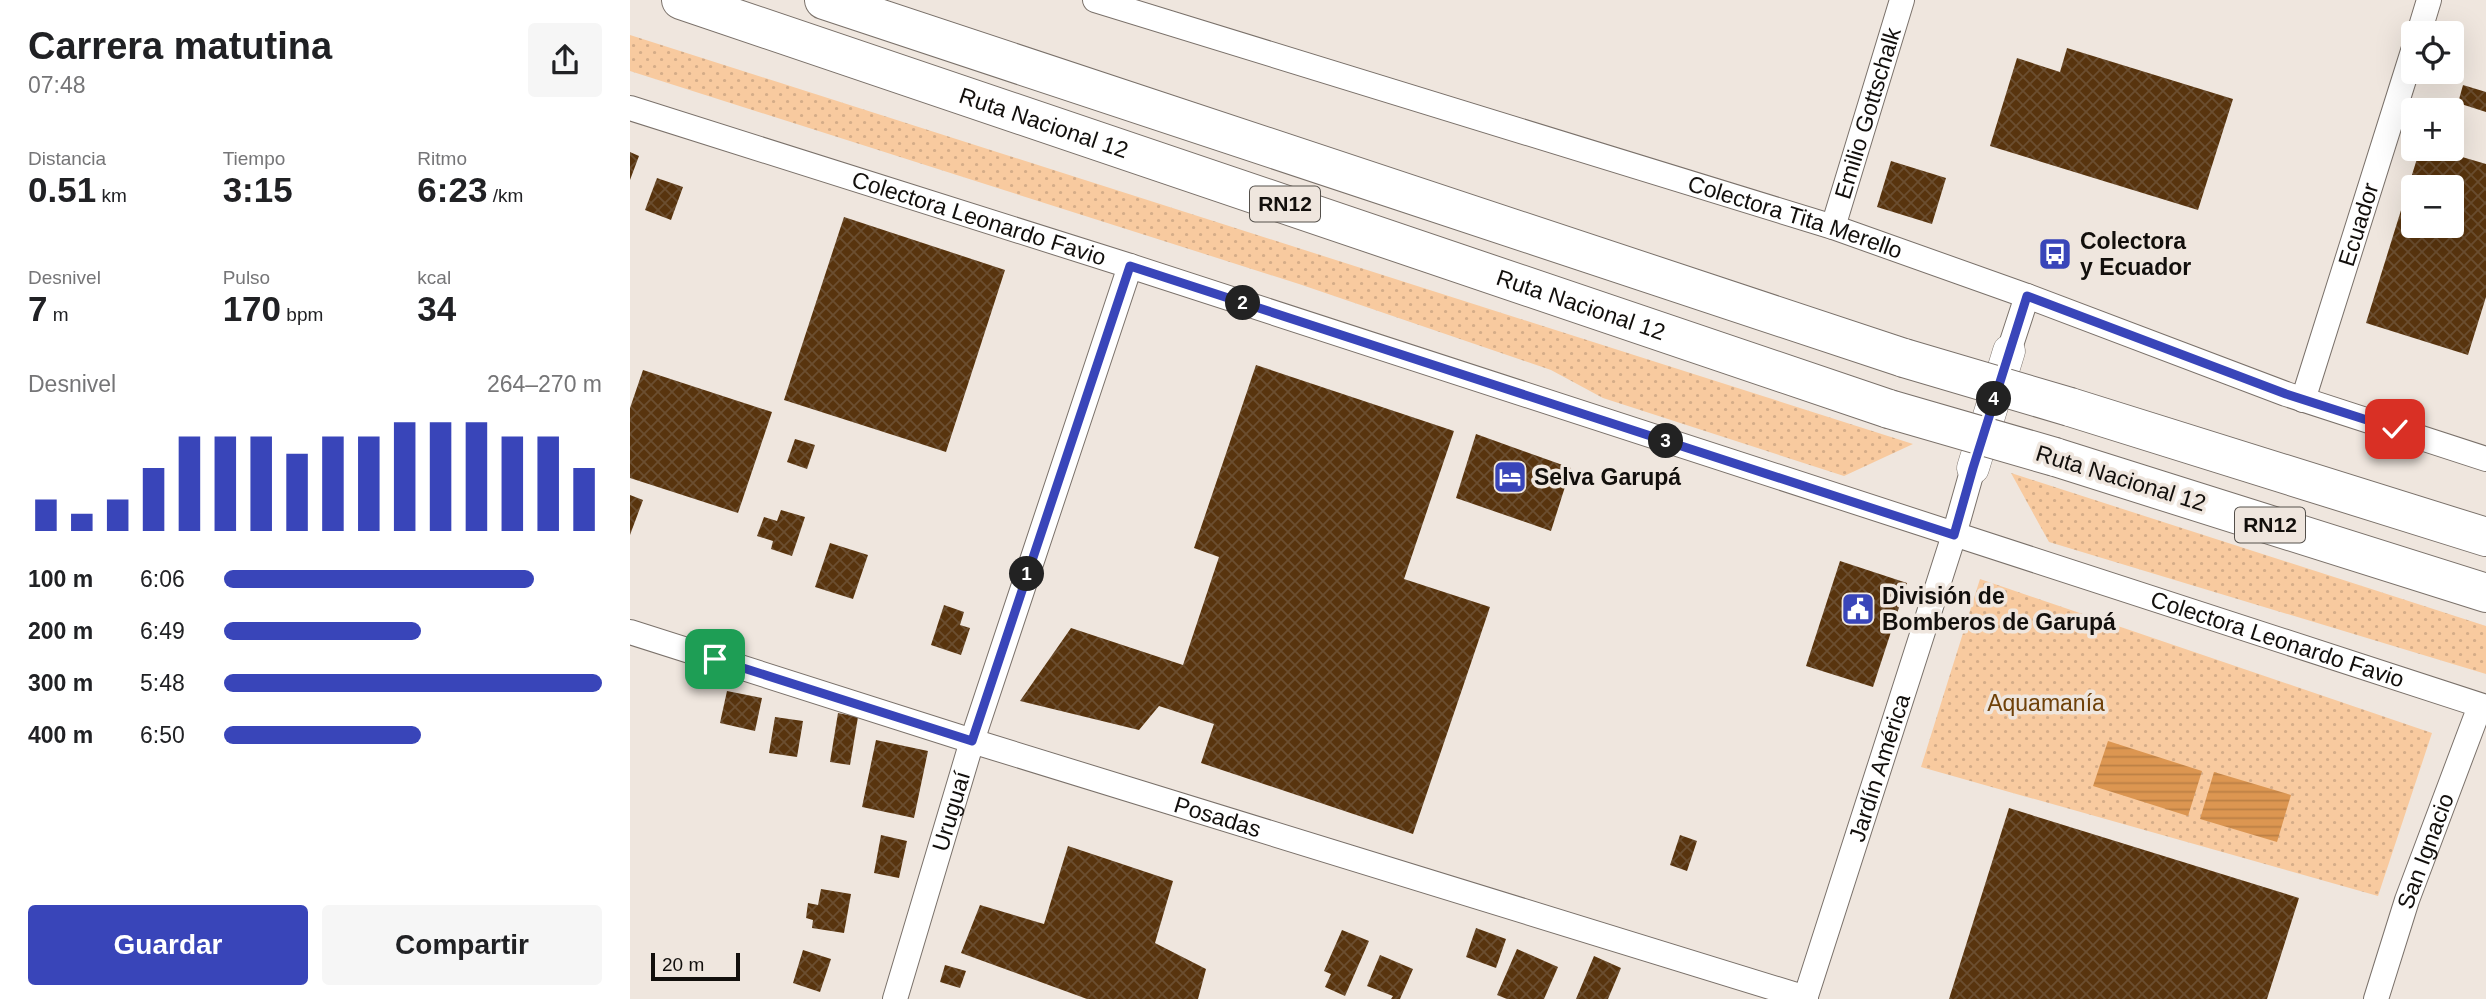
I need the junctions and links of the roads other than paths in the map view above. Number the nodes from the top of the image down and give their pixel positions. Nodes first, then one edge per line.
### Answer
1 (681, 0) edge
2 (824, 0) edge
3 (1095, 0) edge
4 (1902, 0) edge
5 (2430, 0) edge
6 (2423, 21) edge
7 (2403, 84) edge
8 (630, 108) edge
9 (1833, 227) junction
10 (1130, 266) junction
11 (2027, 296) junction
12 (2009, 352) joint
13 (2303, 400) junction
14 (2486, 459) edge
15 (1973, 468) joint
16 (1954, 535) junction
17 (2486, 537) edge
18 (2486, 593) edge
19 (630, 632) edge
20 (2483, 706) edge
21 (972, 741) junction
22 (895, 999) edge
23 (1805, 999) edge
24 (2376, 999) edge

1 - 18 highway, Ruta Nacional 12 / RN12, bridge
2 - 17 highway, Ruta Nacional 12 / RN12, bridge
3 - 9 street, Colectora Tita Merello
4 - 9 street, Emilio Gottschalk
5 - 6 street
7 - 13 street, Ecuador
8 - 10 street, Colectora Leonardo Favio
9 - 11 street, Colectora Tita Merello
10 - 16 street, Colectora Leonardo Favio
10 - 21 street, Uruguaí
11 - 12 street
11 - 13 street, Colectora Tita Merello
12 - 15 street
13 - 14 street, Colectora Tita Merello
15 - 16 street, Jardín América
16 - 20 street, Colectora Leonardo Favio
16 - 23 street, Jardín América
19 - 21 street, Posadas
20 - 24 street, San Ignacio
21 - 22 street, Uruguaí
21 - 23 street, Posadas

